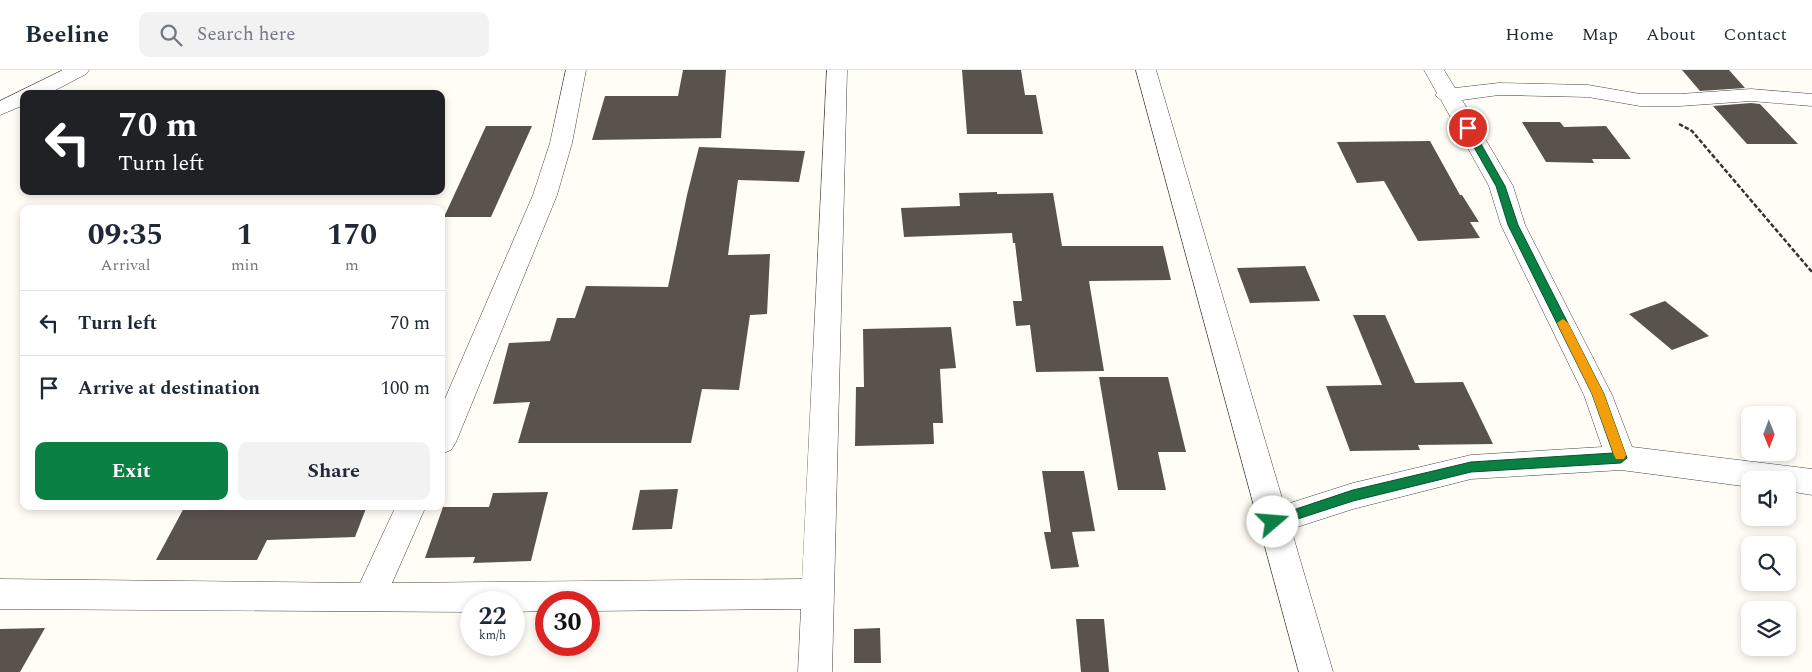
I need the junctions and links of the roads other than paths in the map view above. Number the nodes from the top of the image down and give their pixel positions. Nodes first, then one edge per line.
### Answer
1 (79, 70) edge
2 (576, 70) edge
3 (837, 70) edge
4 (1146, 70) edge
5 (1434, 70) edge
6 (39, 90) edge
7 (1446, 95) junction
8 (20, 99) edge
9 (1812, 100) edge
10 (0, 109) edge
11 (445, 432) edge
12 (1621, 458) junction
13 (1812, 482) edge
14 (409, 510) edge
15 (1273, 522) junction
16 (0, 594) edge
17 (818, 594) junction
18 (369, 598) junction
19 (815, 672) edge
20 (1316, 672) edge

1 - 6 street
2 - 11 street
3 - 17 street
4 - 15 street
5 - 7 street
7 - 9 street
7 - 12 street
8 - 10 street
12 - 13 street
12 - 15 street
14 - 18 street
15 - 20 street
16 - 18 street
17 - 18 street
17 - 19 street

